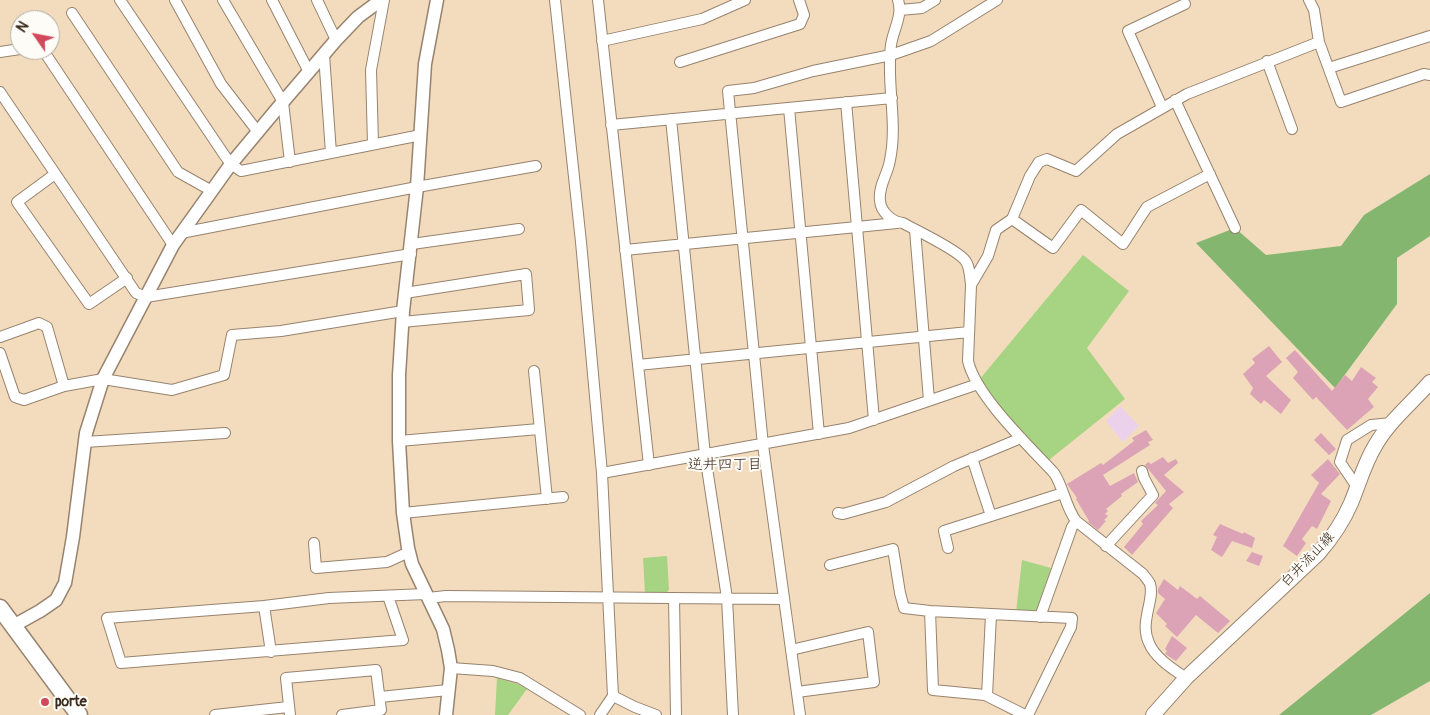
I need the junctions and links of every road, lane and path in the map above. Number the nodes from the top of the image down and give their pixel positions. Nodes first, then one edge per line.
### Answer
1 (120, 0) edge
2 (176, 0) edge
3 (224, 0) edge
4 (272, 0) edge
5 (317, 0) edge
6 (383, 0) edge
7 (437, 0) edge
8 (555, 0) edge
9 (598, 0) edge
10 (745, 0) edge
11 (799, 0) edge
12 (935, 0) edge
13 (997, 0) edge
14 (1309, 0) edge
15 (1184, 4) dead end
16 (899, 5) edge
17 (72, 13) dead end
18 (1430, 36) edge
19 (336, 40) junction
20 (602, 41) junction
21 (1319, 42) junction
22 (324, 55) junction
23 (891, 55) junction
24 (50, 60) edge
25 (680, 62) dead end
26 (1268, 62) junction
27 (1329, 68) junction
28 (309, 72) junction
29 (1430, 75) edge
30 (0, 92) edge
31 (892, 98) junction
32 (1176, 100) junction
33 (283, 102) junction
34 (846, 102) junction
35 (1162, 107) junction
36 (789, 108) junction
37 (731, 113) junction
38 (671, 119) junction
39 (611, 125) junction
40 (1292, 129) dead end
41 (258, 132) junction
42 (421, 134) junction
43 (373, 144) junction
44 (331, 153) junction
45 (290, 162) junction
46 (232, 164) junction
47 (536, 166) dead end
48 (55, 174) junction
49 (1210, 174) junction
50 (418, 187) junction
51 (212, 191) junction
52 (1012, 219) junction
53 (897, 223) junction
54 (857, 227) junction
55 (1236, 228) dead end
56 (519, 229) dead end
57 (915, 230) junction
58 (800, 232) junction
59 (181, 233) junction
60 (743, 238) junction
61 (684, 244) junction
62 (173, 246) junction
63 (411, 249) junction
64 (625, 250) junction
65 (127, 278) junction
66 (971, 285) junction
67 (405, 294) junction
68 (146, 297) junction
69 (403, 317) junction
70 (969, 332) junction
71 (0, 337) edge
72 (923, 337) junction
73 (867, 342) junction
74 (811, 348) junction
75 (0, 353) edge
76 (754, 354) junction
77 (696, 359) junction
78 (638, 365) junction
79 (534, 371) dead end
80 (103, 379) junction
81 (1430, 382) edge
82 (978, 384) junction
83 (64, 386) junction
84 (929, 400) junction
85 (874, 420) junction
86 (1392, 422) junction
87 (539, 429) junction
88 (225, 433) dead end
89 (819, 434) junction
90 (1021, 438) junction
91 (399, 441) junction
92 (85, 442) junction
93 (763, 445) junction
94 (705, 455) junction
95 (972, 458) junction
96 (649, 465) junction
97 (1142, 470) dead end
98 (602, 473) junction
99 (1357, 487) junction
100 (1063, 493) junction
101 (563, 497) dead end
102 (547, 499) junction
103 (403, 513) junction
104 (838, 513) dead end
105 (991, 516) junction
106 (1076, 521) junction
107 (314, 544) dead end
108 (1106, 546) junction
109 (948, 548) dead end
110 (409, 552) junction
111 (830, 565) dead end
112 (388, 596) junction
113 (427, 596) junction
114 (610, 597) junction
115 (674, 598) junction
116 (727, 598) junction
117 (784, 599) junction
118 (264, 606) junction
119 (0, 608) edge
120 (930, 612) junction
121 (991, 615) junction
122 (1040, 617) junction
123 (14, 626) junction
124 (791, 650) junction
125 (271, 652) junction
126 (451, 668) junction
127 (1186, 678) junction
128 (448, 690) junction
129 (797, 692) junction
130 (613, 696) junction
131 (987, 696) junction
132 (380, 697) junction
133 (289, 711) edge
134 (79, 715) edge
135 (215, 715) edge
136 (342, 715) edge
137 (446, 715) edge
138 (580, 715) edge
139 (600, 715) edge
140 (656, 715) edge
141 (676, 715) edge
142 (733, 715) edge
143 (800, 715) edge
144 (1027, 715) edge
145 (1153, 715) edge

1 - 46 street
2 - 41 street
3 - 33 street
4 - 28 street
5 - 19 street
6 - 19 street
6 - 43 street
7 - 42 street
8 - 98 street
9 - 20 street
10 - 20 street
11 - 25 street
12 - 16 street
13 - 23 street
14 - 21 street
15 - 35 street
16 - 23 street
17 - 51 street
18 - 27 street
19 - 22 street
20 - 39 street
21 - 26 street
21 - 27 street
22 - 28 street
22 - 44 street
23 - 31 street
23 - 37 street
24 - 62 street
26 - 32 street
26 - 40 street
27 - 29 street
28 - 33 street
30 - 48 street
31 - 34 street
31 - 53 street
32 - 35 street
32 - 49 street
33 - 41 street
33 - 45 street
34 - 36 street
34 - 54 street
35 - 52 street
36 - 37 street
36 - 58 street
37 - 38 street
37 - 60 street
38 - 39 street
38 - 61 street
39 - 64 street
41 - 46 street
42 - 43 street
42 - 50 street
43 - 44 street
44 - 45 street
45 - 46 street
46 - 51 street
47 - 50 street
48 - 65 street
48 - 65 street
49 - 52 street
49 - 55 street
50 - 59 street
50 - 63 street
51 - 59 street
52 - 66 street
53 - 54 street
53 - 57 street
54 - 58 street
54 - 73 street
56 - 63 street
57 - 66 street
57 - 72 street
58 - 60 street
58 - 74 street
59 - 62 street
60 - 61 street
60 - 76 street
61 - 64 street
61 - 77 street
62 - 68 street
63 - 67 street
63 - 68 street
64 - 78 street
65 - 68 street
66 - 70 street
67 - 69 street
67 - 69 street
68 - 80 street
69 - 80 street
69 - 91 street
70 - 72 street
70 - 82 street
71 - 83 street
72 - 73 street
72 - 84 street
73 - 74 street
73 - 85 street
74 - 76 street
74 - 89 street
75 - 83 street
76 - 77 street
76 - 93 street
77 - 78 street
77 - 94 street
78 - 96 street
79 - 87 street
80 - 83 street
80 - 92 street
81 - 86 main road, 白井流山線
82 - 84 street
82 - 90 street
84 - 85 street
85 - 89 street
86 - 99 main road, 白井流山線
86 - 99 street
87 - 91 street
87 - 102 street
88 - 92 street
89 - 93 street
90 - 95 street
90 - 100 street
91 - 103 street
92 - 123 street
93 - 94 street
93 - 117 street
94 - 96 street
94 - 116 street
95 - 104 street
95 - 105 street
96 - 98 street
97 - 108 street
98 - 114 street
99 - 127 main road, 白井流山線
100 - 105 street
100 - 106 street
101 - 102 street
102 - 103 street
103 - 110 street
105 - 109 street
106 - 108 street
106 - 122 street
107 - 110 street
108 - 127 street
110 - 113 street
111 - 120 street
112 - 113 street
112 - 118 street
112 - 125 street
113 - 114 street
113 - 126 street
114 - 115 street
114 - 130 street
115 - 116 street
115 - 141 street
116 - 117 street
116 - 142 street
117 - 124 street
118 - 125 street
118 - 125 street
119 - 123 main road
120 - 121 street
120 - 131 street
121 - 122 street
121 - 131 street
122 - 144 street
123 - 134 main road
124 - 129 street
124 - 129 street
126 - 128 street
126 - 138 street
127 - 145 main road, 白井流山線
128 - 132 street
128 - 137 street
129 - 143 street
130 - 139 street
130 - 140 street
131 - 144 street
132 - 133 street
132 - 136 street
133 - 135 street

